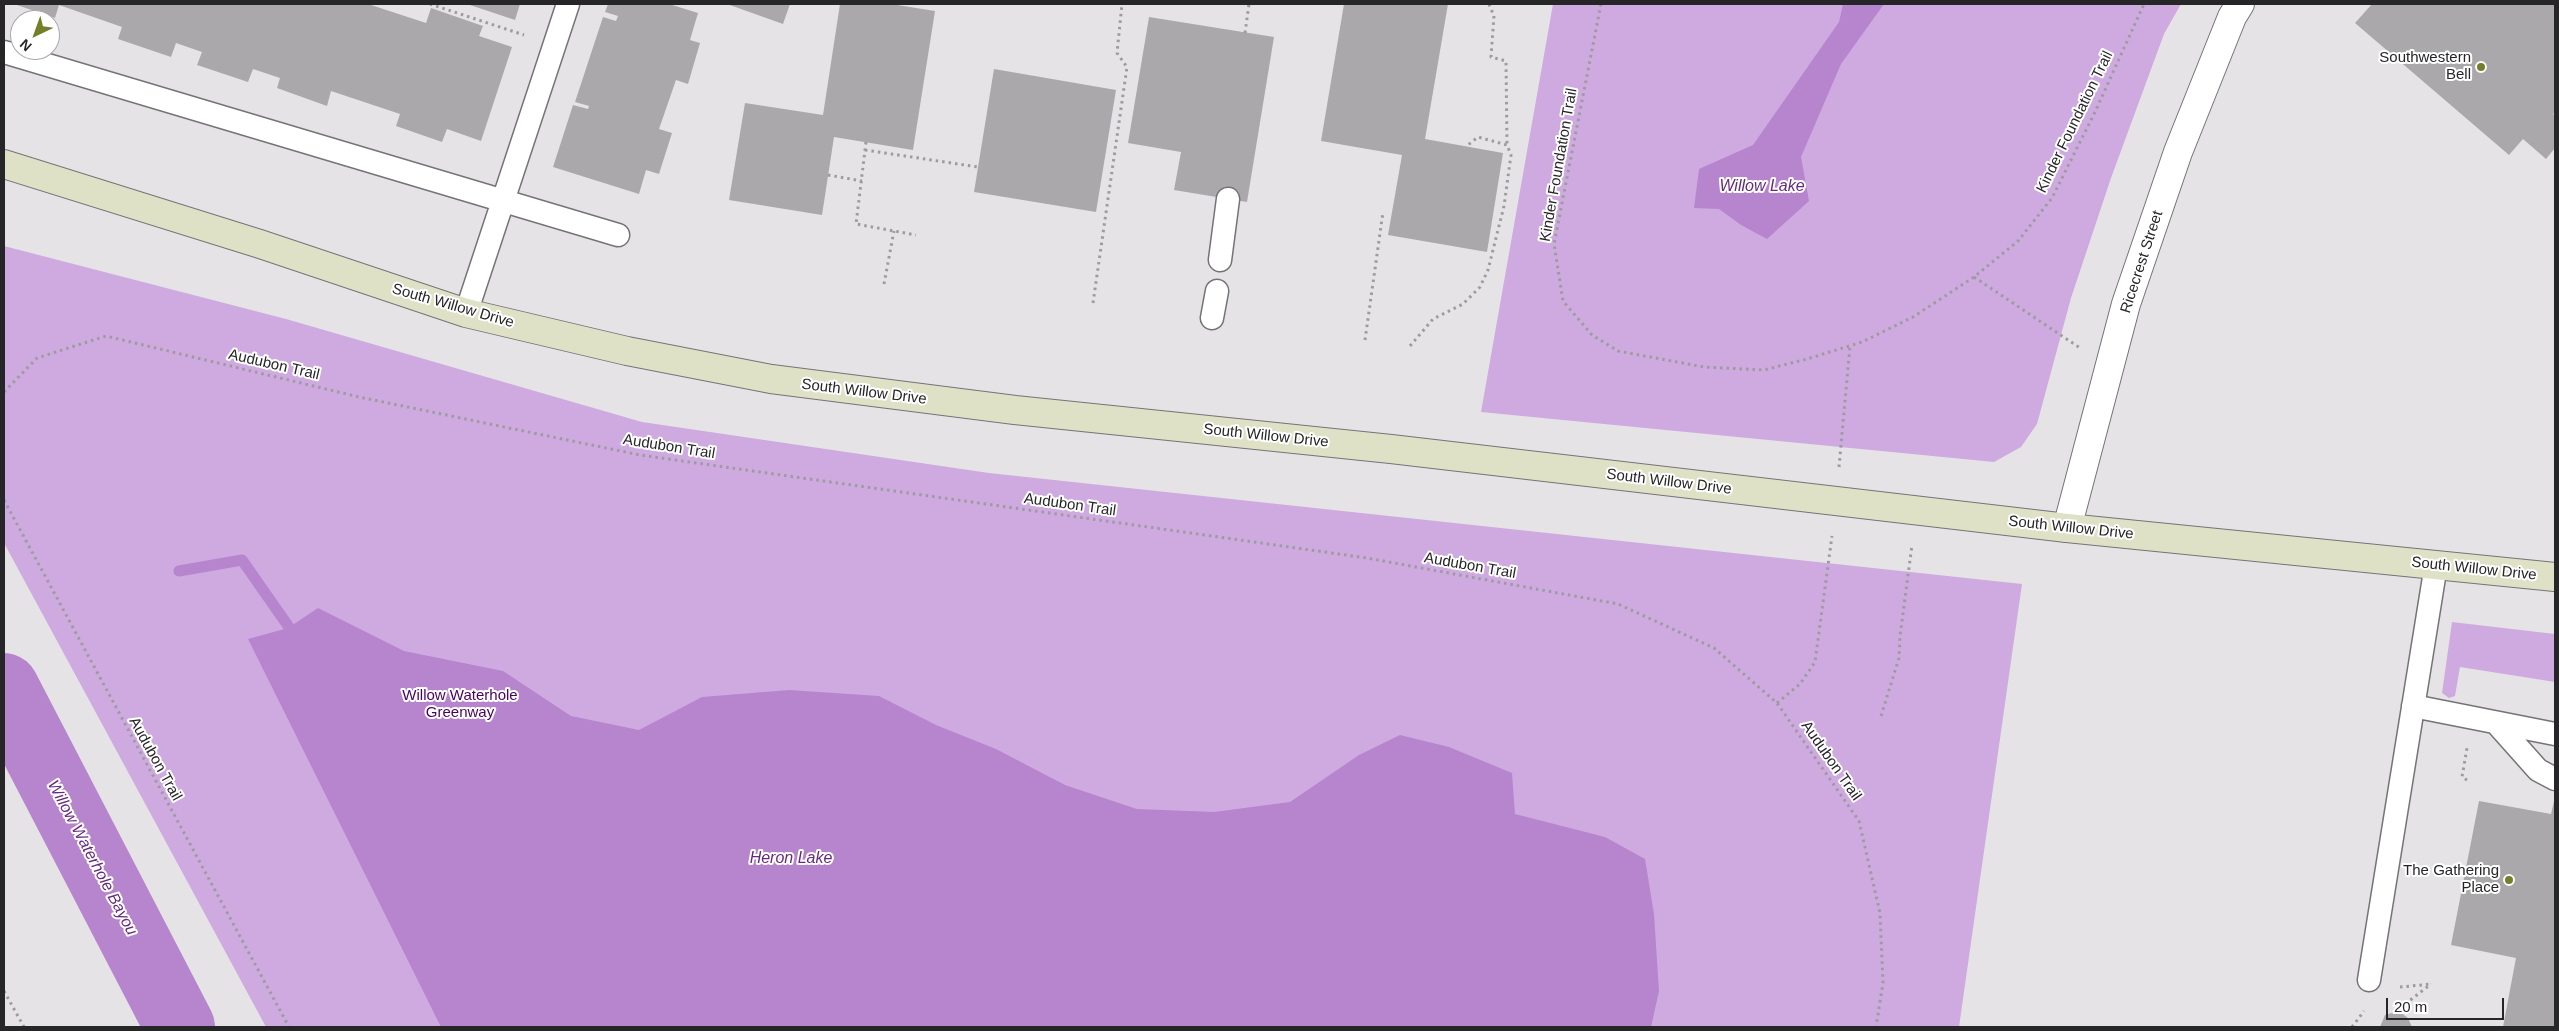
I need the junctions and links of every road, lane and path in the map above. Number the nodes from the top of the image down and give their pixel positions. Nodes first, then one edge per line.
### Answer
1 (430, 4) edge
2 (568, 4) edge
3 (1122, 4) edge
4 (1249, 4) edge
5 (1489, 4) edge
6 (1601, 4) edge
7 (2144, 4) edge
8 (2240, 4) edge
9 (1245, 32) dead end
10 (554, 45) junction
11 (4, 52) edge
12 (866, 142) dead end
13 (1468, 145) dead end
14 (1507, 145) junction
15 (865, 150) junction
16 (4, 164) edge
17 (978, 167) dead end
18 (828, 175) dead end
19 (862, 181) junction
20 (1228, 199) dead end
21 (503, 202) junction
22 (1383, 212) dead end
23 (894, 230) junction
24 (618, 235) dead end
25 (916, 235) dead end
26 (1220, 260) dead end
27 (1974, 277) junction
28 (884, 284) dead end
29 (1217, 291) dead end
30 (1093, 303) dead end
31 (466, 314) junction
32 (1212, 318) dead end
33 (1365, 340) dead end
34 (1410, 346) dead end
35 (1850, 346) junction
36 (2110, 368) junction
37 (4, 392) edge
38 (1840, 449) dead end
39 (4, 500) edge
40 (1916, 511) junction
41 (2067, 528) junction
42 (1832, 534) dead end
43 (2436, 565) junction
44 (2555, 577) edge
45 (1777, 703) junction
46 (2413, 706) junction
47 (1881, 716) dead end
48 (2497, 724) junction
49 (2555, 734) edge
50 (2468, 744) dead end
51 (2555, 779) edge
52 (2467, 780) dead end
53 (2369, 980) dead end
54 (2432, 984) dead end
55 (4, 991) edge
56 (2395, 1012) dead end
57 (24, 1027) edge
58 (289, 1027) edge
59 (1876, 1027) edge

1 - 10 path
2 - 10 lane
3 - 30 path
4 - 9 path
5 - 14 path
6 - 35 path, Kinder Foundation Trail
7 - 27 path, Kinder Foundation Trail
8 - 36 street, Ricecrest Street
10 - 21 lane
11 - 21 lane
12 - 15 path
13 - 14 path
14 - 34 path
15 - 17 path
15 - 19 path
16 - 31 street, South Willow Drive
18 - 19 path
19 - 23 path
20 - 26 lane
21 - 24 lane
21 - 31 lane
22 - 33 path
23 - 25 path
23 - 28 path
27 - 35 path, Kinder Foundation Trail
27 - 36 path
29 - 32 lane
31 - 40 street, South Willow Drive
35 - 38 path
36 - 41 street, Ricecrest Street
37 - 45 path, Audubon Trail
39 - 58 path, Audubon Trail
40 - 41 street, South Willow Drive
40 - 47 path
41 - 43 street, South Willow Drive
42 - 45 path
43 - 44 street, South Willow Drive
43 - 46 lane
45 - 59 path, Audubon Trail
46 - 48 lane
46 - 53 lane
48 - 49 lane
48 - 51 lane
50 - 52 path
54 - 56 path
55 - 57 path

